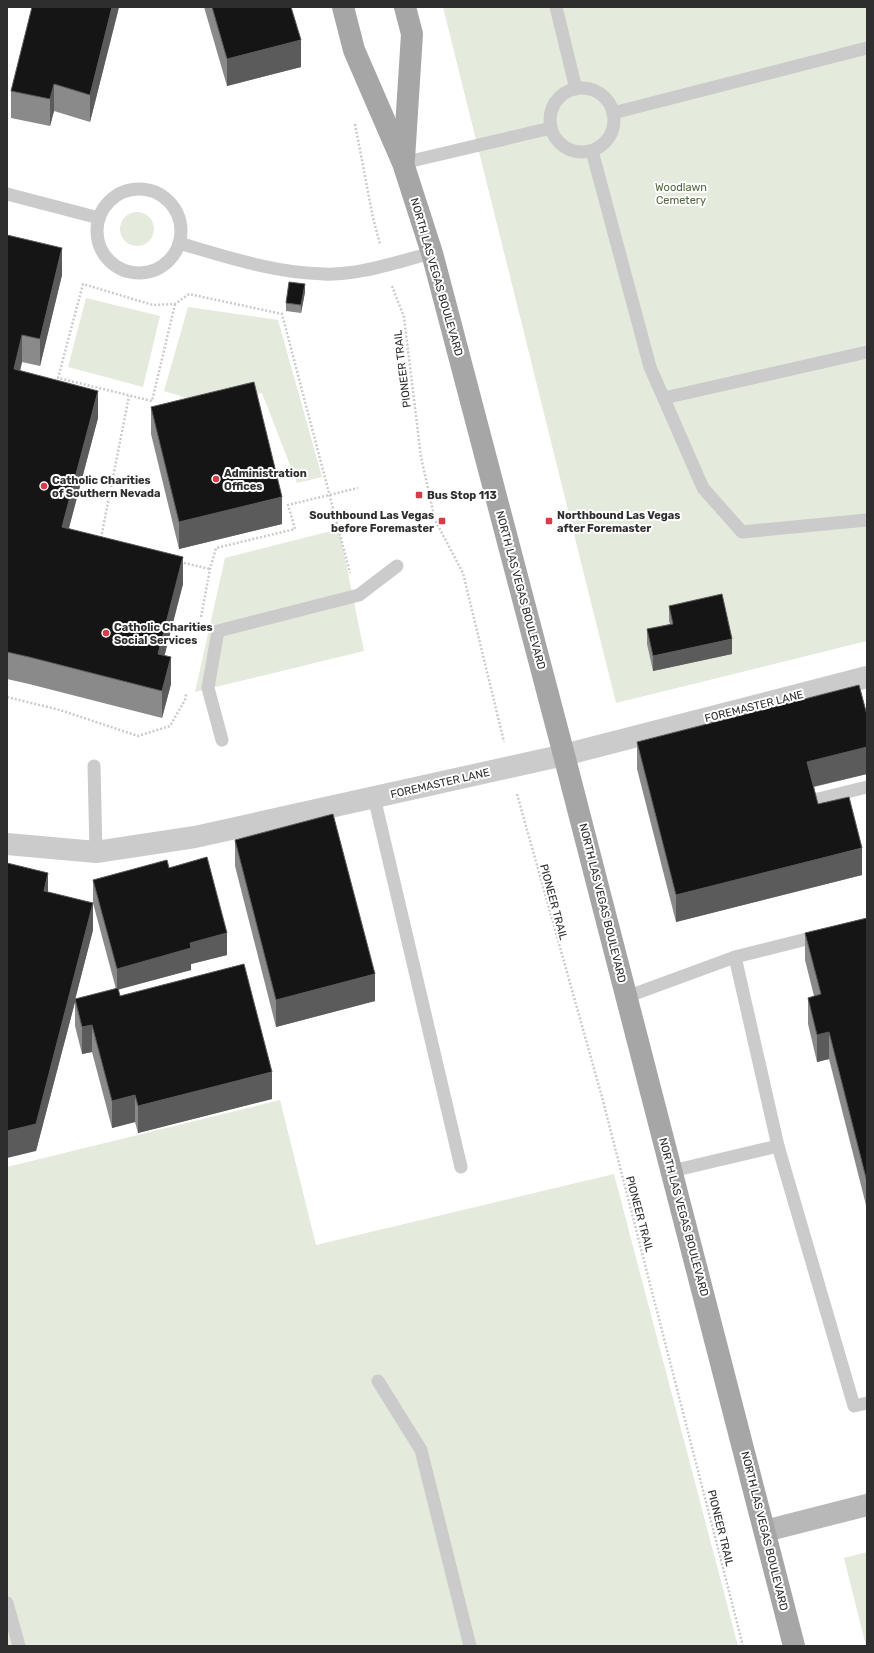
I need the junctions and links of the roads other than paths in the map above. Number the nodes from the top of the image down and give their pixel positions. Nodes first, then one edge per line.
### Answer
1 (343, 7) edge
2 (405, 7) edge
3 (556, 7) edge
4 (867, 48) edge
5 (576, 89) junction
6 (613, 112) junction
7 (551, 128) junction
8 (592, 151) junction
9 (403, 163) junction
10 (7, 194) edge
11 (99, 218) junction
12 (179, 243) junction
13 (432, 253) junction
14 (867, 352) edge
15 (664, 398) junction
16 (867, 520) edge
17 (397, 566) dead end
18 (867, 677) edge
19 (222, 740) dead end
20 (564, 754) junction
21 (94, 766) dead end
22 (867, 786) edge
23 (374, 797) junction
24 (818, 799) edge
25 (7, 844) edge
26 (96, 852) junction
27 (836, 932) edge
28 (735, 957) junction
29 (626, 997) junction
30 (778, 1146) junction
31 (461, 1167) dead end
32 (672, 1171) junction
33 (378, 1381) dead end
34 (867, 1403) edge
35 (867, 1505) edge
36 (765, 1531) junction
37 (7, 1603) edge
38 (19, 1646) edge
39 (470, 1646) edge
40 (794, 1646) edge

1 - 9 main road, NORTH LAS VEGAS BOULEVARD
2 - 9 main road, NORTH LAS VEGAS BOULEVARD
3 - 5 lane
4 - 6 lane
5 - 6 lane
5 - 7 lane
6 - 8 lane
7 - 8 lane
7 - 9 lane
8 - 15 lane
9 - 13 main road, NORTH LAS VEGAS BOULEVARD
10 - 11 lane
11 - 12 lane
11 - 12 lane
12 - 13 lane
13 - 20 main road, NORTH LAS VEGAS BOULEVARD
14 - 15 lane
15 - 16 lane
17 - 19 lane
18 - 20 street, FOREMASTER LANE
20 - 23 street, FOREMASTER LANE
20 - 29 main road, NORTH LAS VEGAS BOULEVARD
21 - 26 lane
22 - 24 lane
23 - 26 street, FOREMASTER LANE
23 - 31 lane
25 - 26 street, FOREMASTER LANE
27 - 28 lane
28 - 29 lane
28 - 30 lane
29 - 32 main road, NORTH LAS VEGAS BOULEVARD
30 - 32 lane
30 - 34 lane
32 - 36 main road, NORTH LAS VEGAS BOULEVARD
33 - 39 lane
35 - 36 street
36 - 40 main road, NORTH LAS VEGAS BOULEVARD
37 - 38 lane

